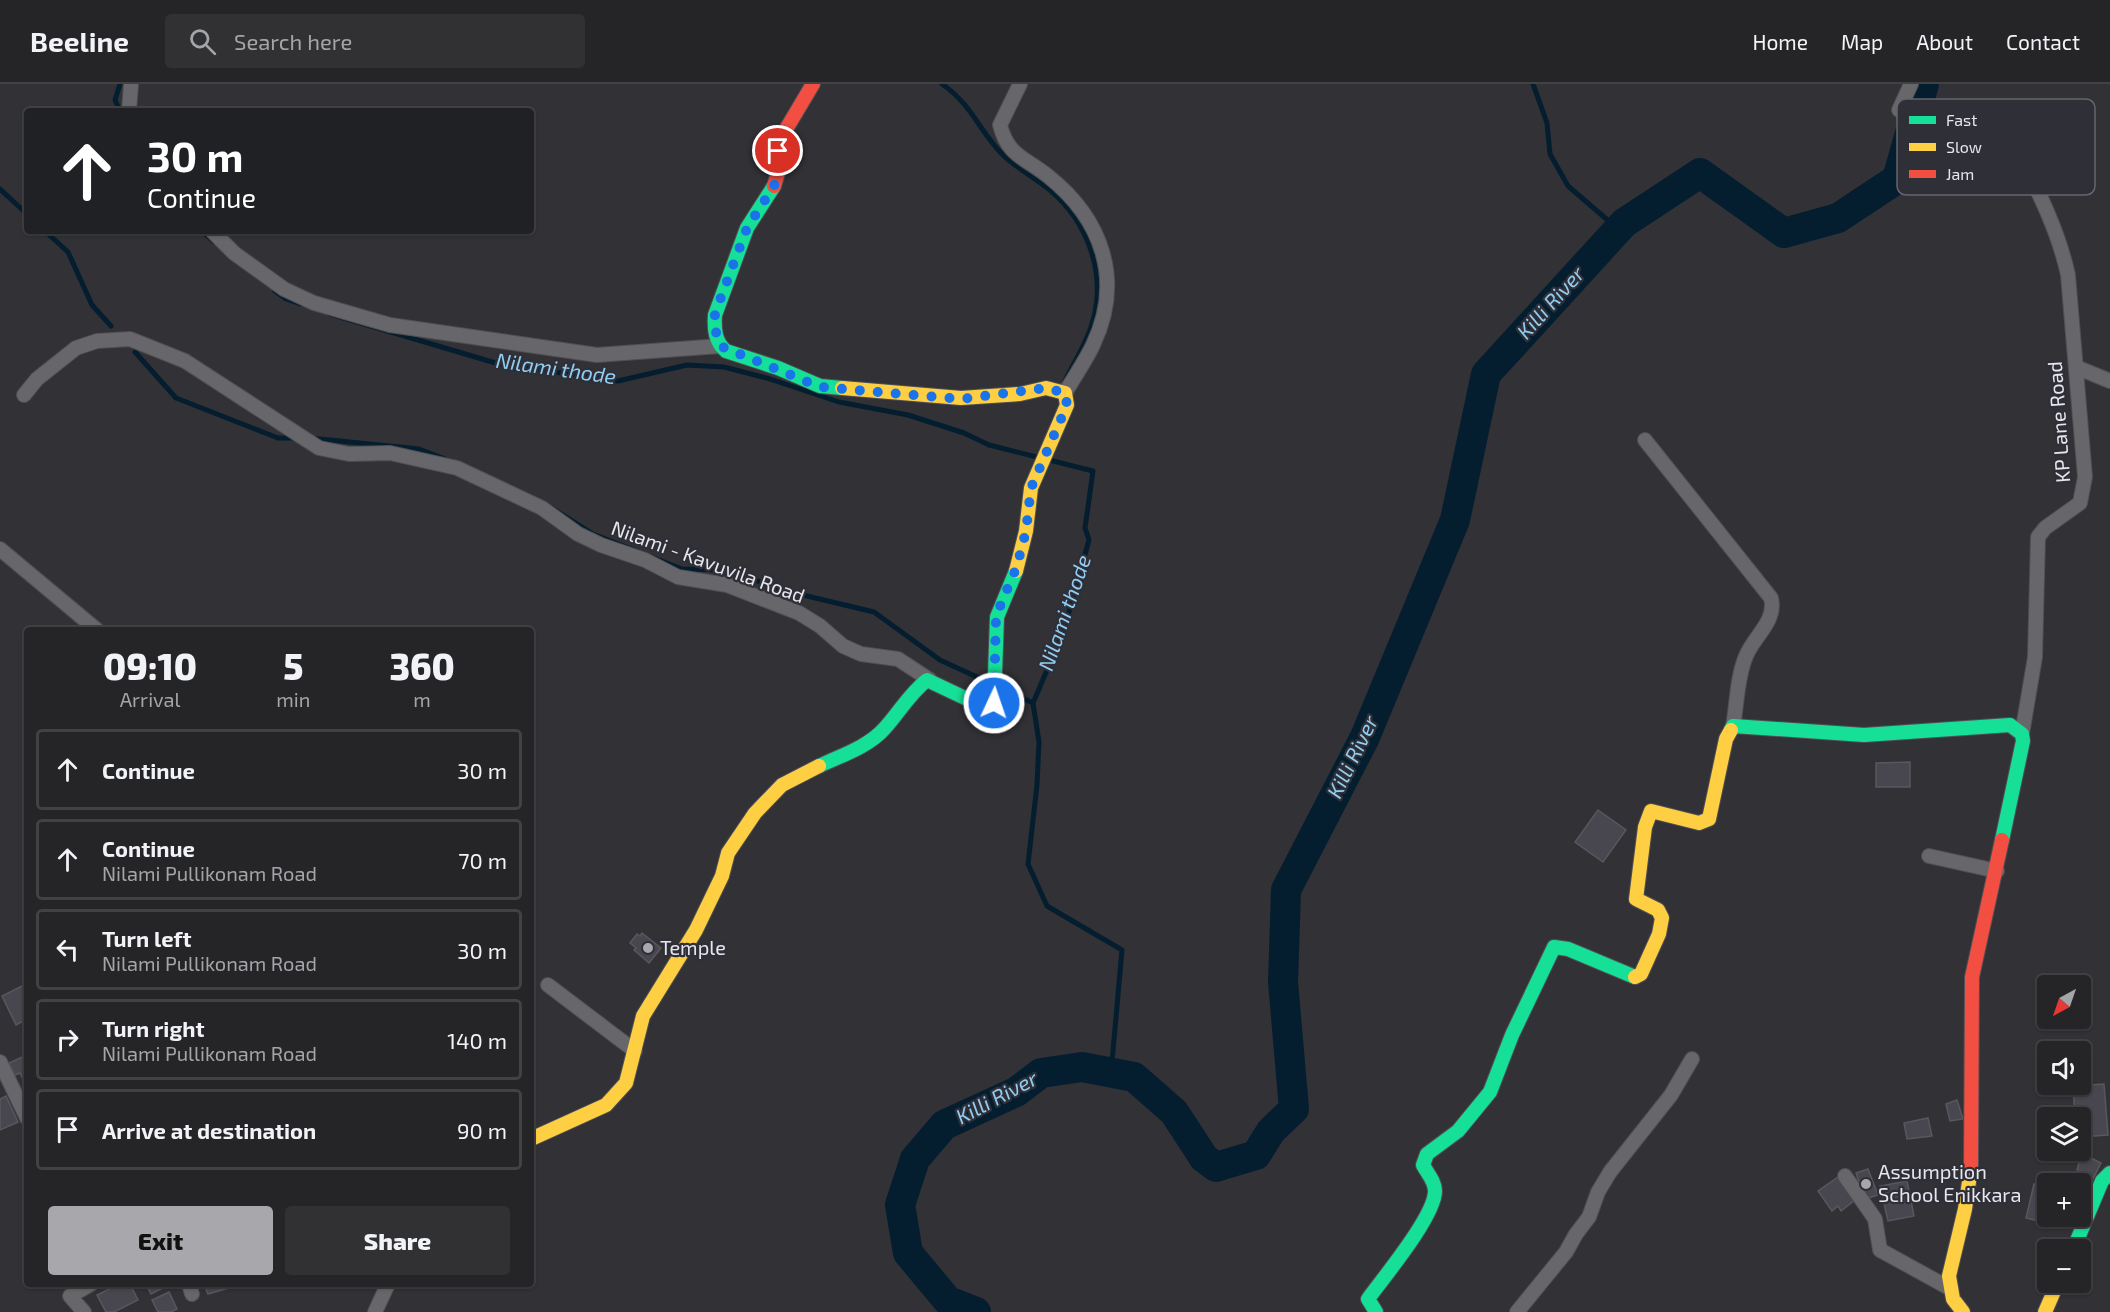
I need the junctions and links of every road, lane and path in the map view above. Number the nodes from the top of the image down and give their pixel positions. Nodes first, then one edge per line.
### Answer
1 (130, 84) edge
2 (813, 84) edge
3 (1020, 84) edge
4 (1911, 84) edge
5 (1904, 99) edge
6 (129, 108) edge
7 (2038, 195) edge
8 (215, 234) edge
9 (720, 346) junction
10 (2076, 367) junction
11 (2110, 381) edge
12 (1065, 393) junction
13 (24, 395) dead end
14 (1645, 440) dead end
15 (0, 549) edge
16 (94, 627) edge
17 (930, 680) junction
18 (1733, 726) junction
19 (2022, 734) junction
20 (1929, 856) dead end
21 (1997, 871) junction
22 (548, 985) dead end
23 (635, 1051) junction
24 (1692, 1059) dead end
25 (0, 1062) edge
26 (24, 1112) edge
27 (534, 1138) edge
28 (2110, 1173) edge
29 (1845, 1176) dead end
30 (2078, 1239) edge
31 (387, 1287) edge
32 (1951, 1289) junction
33 (67, 1290) edge
34 (2053, 1293) edge
35 (84, 1312) edge
36 (375, 1312) edge
37 (1376, 1312) edge
38 (1517, 1312) edge
39 (1963, 1312) edge
40 (2045, 1312) edge

1 - 6 street
2 - 9 street
3 - 12 street
4 - 5 street
7 - 10 street, KP Lane Road
8 - 9 street
9 - 12 street
10 - 11 street
10 - 19 street, KP Lane Road
12 - 17 street
13 - 17 street, Nilami - Kavuvila Road
14 - 18 street
15 - 16 street
17 - 23 street
18 - 19 street
18 - 37 street
19 - 21 street
20 - 21 street
21 - 32 street
22 - 23 street
23 - 27 street
24 - 38 street
25 - 26 street
28 - 30 street
29 - 32 street
31 - 36 street
32 - 39 street
33 - 35 street
34 - 40 street

